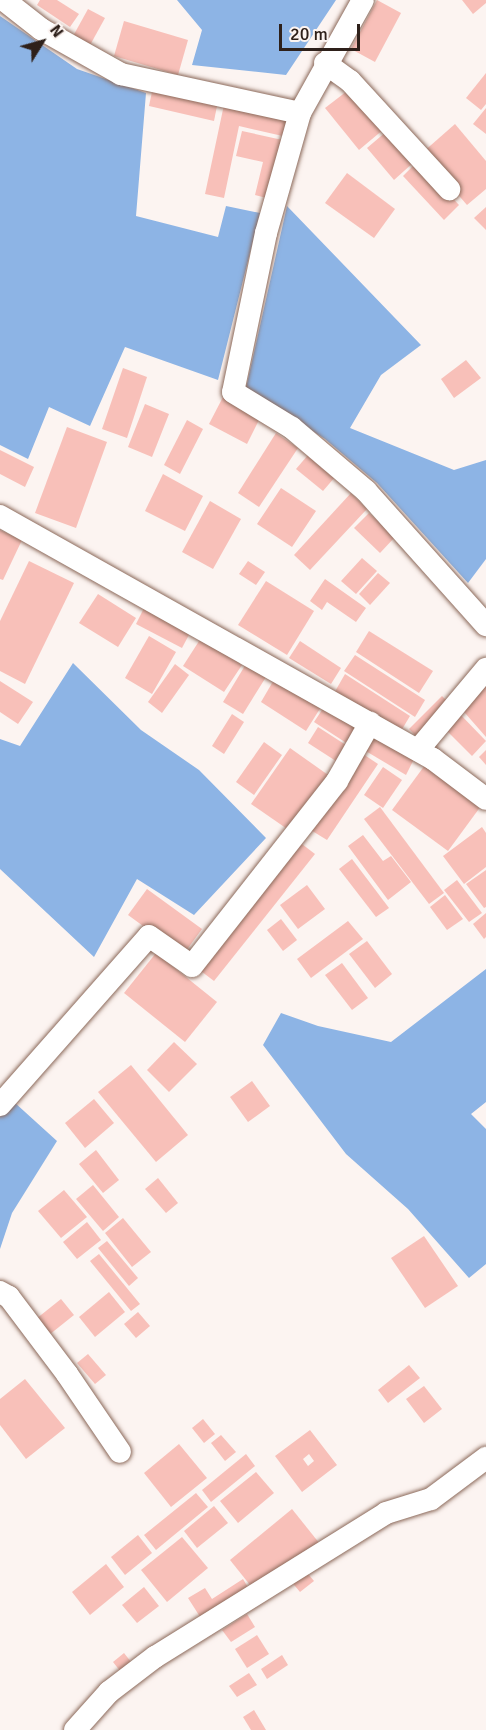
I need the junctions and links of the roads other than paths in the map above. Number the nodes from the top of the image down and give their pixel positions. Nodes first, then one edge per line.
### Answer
1 (4, 0) edge
2 (363, 0) edge
3 (325, 63) junction
4 (300, 113) junction
5 (449, 189) dead end
6 (0, 516) edge
7 (486, 625) edge
8 (486, 669) edge
9 (370, 723) junction
10 (418, 750) junction
11 (486, 799) edge
12 (0, 1105) edge
13 (0, 1292) edge
14 (120, 1452) dead end
15 (486, 1458) edge
16 (75, 1730) edge

1 - 4 street
2 - 3 street
3 - 4 street
3 - 5 street
4 - 7 street
6 - 9 street
8 - 10 street
9 - 10 street
9 - 12 street
10 - 11 street
13 - 14 street
15 - 16 street

